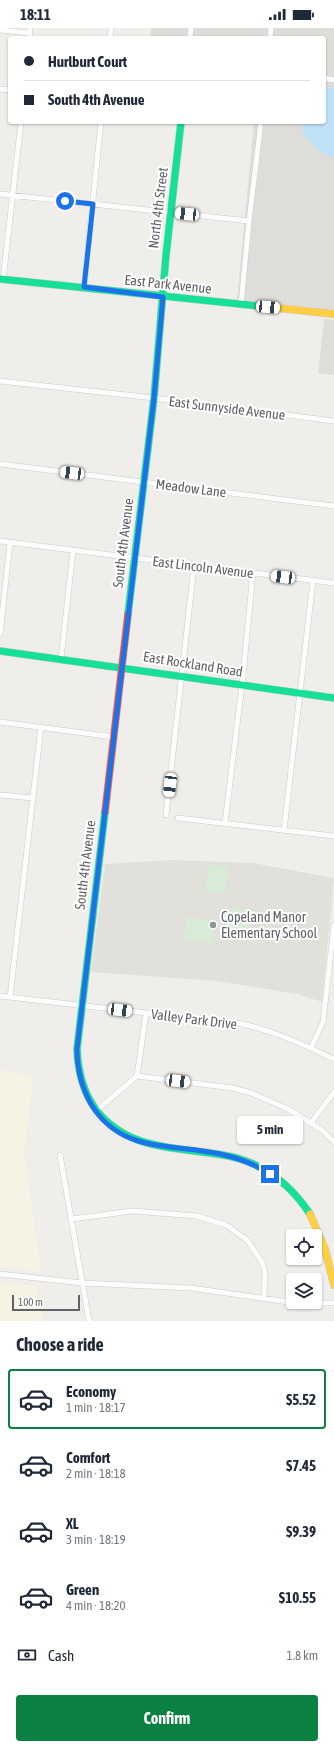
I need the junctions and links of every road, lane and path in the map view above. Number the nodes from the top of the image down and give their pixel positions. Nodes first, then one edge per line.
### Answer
1 (0, 30) edge
2 (30, 33) edge
3 (20, 124) edge
4 (101, 124) edge
5 (181, 124) edge
6 (261, 124) edge
7 (0, 194) edge
8 (13, 195) junction
9 (93, 204) junction
10 (171, 212) junction
11 (249, 221) junction
12 (2, 279) edge
13 (84, 287) junction
14 (163, 297) junction
15 (241, 305) junction
16 (334, 314) edge
17 (0, 381) edge
18 (154, 398) junction
19 (334, 421) edge
20 (0, 464) edge
21 (143, 482) junction
22 (334, 506) edge
23 (0, 541) edge
24 (10, 543) junction
25 (73, 551) junction
26 (134, 558) junction
27 (194, 566) junction
28 (253, 573) junction
29 (313, 581) junction
30 (334, 583) edge
31 (0, 634) edge
32 (0, 651) edge
33 (61, 659) junction
34 (122, 667) junction
35 (182, 677) junction
36 (242, 685) junction
37 (300, 693) junction
38 (334, 698) edge
39 (0, 722) edge
40 (41, 727) junction
41 (114, 738) junction
42 (0, 795) edge
43 (33, 798) junction
44 (166, 815) dead end
45 (178, 818) dead end
46 (225, 823) junction
47 (284, 830) junction
48 (334, 836) edge
49 (334, 925) edge
50 (0, 996) edge
51 (10, 997) junction
52 (82, 1006) junction
53 (146, 1013) junction
54 (311, 1048) junction
55 (334, 1059) edge
56 (137, 1076) junction
57 (334, 1092) edge
58 (96, 1111) junction
59 (311, 1123) junction
60 (334, 1142) edge
61 (60, 1154) dead end
62 (72, 1218) junction
63 (0, 1274) edge
64 (82, 1283) junction
65 (334, 1285) edge
66 (264, 1298) junction
67 (334, 1303) edge
68 (89, 1321) edge

1 - 2 street
3 - 8 street
4 - 9 street
5 - 10 street, North 4th Street
6 - 11 street
7 - 8 street
8 - 9 street
8 - 12 street
9 - 10 street
9 - 13 street
10 - 11 street
10 - 14 street, North 4th Street
11 - 15 street
12 - 13 street, East Park Avenue
13 - 14 street, East Park Avenue
14 - 15 street, East Park Avenue
14 - 18 street, South 4th Avenue
15 - 16 street, East Park Avenue
17 - 18 street, East Sunnyside Avenue
18 - 19 street, East Sunnyside Avenue
18 - 21 street, South 4th Avenue
20 - 21 street, Meadow Lane
21 - 22 street, Meadow Lane
21 - 26 street, South 4th Avenue
23 - 24 street, East Lincoln Avenue
24 - 25 street, East Lincoln Avenue
24 - 31 street
25 - 26 street, East Lincoln Avenue
25 - 33 street
26 - 27 street, East Lincoln Avenue
26 - 34 street, South 4th Avenue
27 - 28 street, East Lincoln Avenue
27 - 35 street
28 - 29 street, East Lincoln Avenue
28 - 36 street
29 - 30 street, East Lincoln Avenue
29 - 37 street
32 - 33 street, East Rockland Road
33 - 34 street, East Rockland Road
34 - 35 street, East Rockland Road
34 - 41 street, South 4th Avenue
35 - 36 street, East Rockland Road
35 - 44 street
36 - 37 street, East Rockland Road
36 - 46 street
37 - 38 street, East Rockland Road
37 - 47 street
39 - 40 street
40 - 41 street
40 - 43 street
41 - 52 street, South 4th Avenue
42 - 43 street
43 - 51 street
45 - 46 street
46 - 47 street
47 - 48 street
49 - 54 street
50 - 51 street, Valley Park Drive
51 - 52 street, Valley Park Drive
52 - 53 street, Valley Park Drive
52 - 58 street, South 4th Avenue
53 - 54 street, Valley Park Drive
53 - 56 street
54 - 55 street, Valley Park Drive
56 - 58 street
56 - 59 street
57 - 59 street
58 - 65 street, South 4th Avenue
59 - 60 street
61 - 62 street
62 - 64 street
62 - 66 street
63 - 64 street
64 - 66 street
64 - 68 street
66 - 67 street

